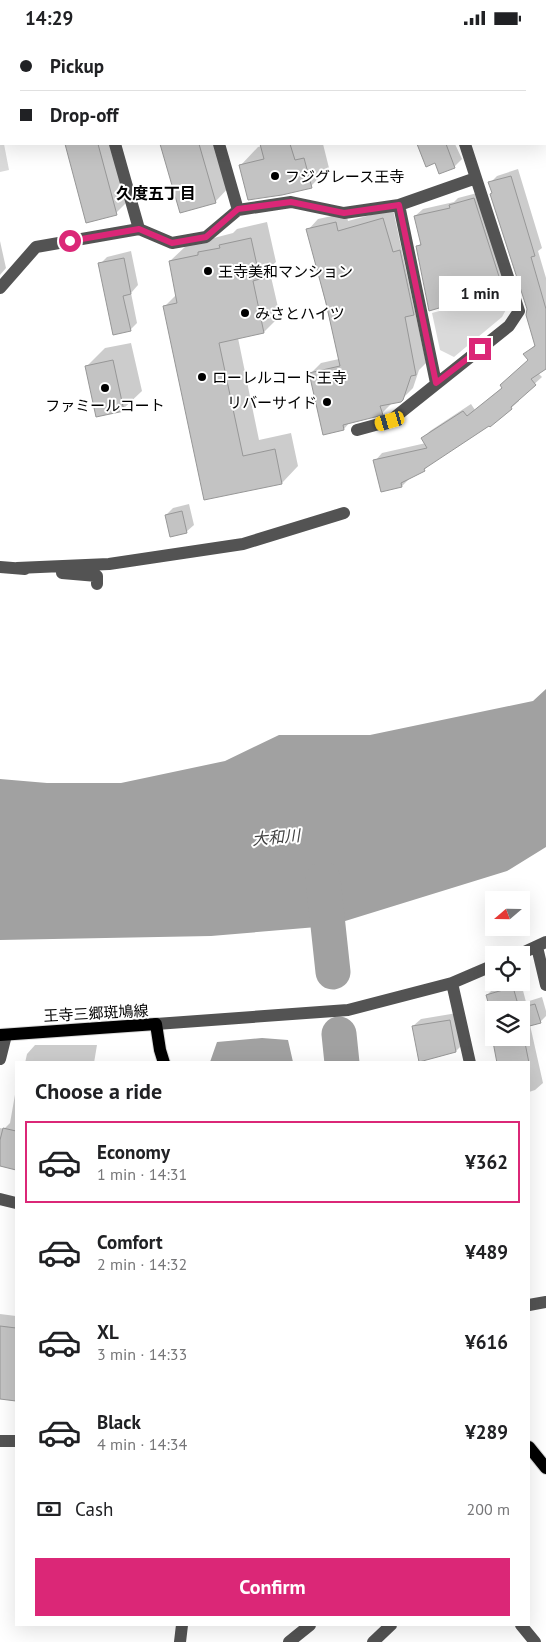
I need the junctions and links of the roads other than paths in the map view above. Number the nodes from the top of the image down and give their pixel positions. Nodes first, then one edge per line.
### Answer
1 (115, 145) edge
2 (220, 145) edge
3 (465, 145) edge
4 (476, 178) junction
5 (399, 205) junction
6 (238, 209) junction
7 (139, 229) junction
8 (0, 288) edge
9 (436, 383) junction
10 (357, 430) dead end
11 (344, 513) dead end
12 (0, 567) edge
13 (17, 568) junction
14 (97, 584) dead end
15 (542, 945) edge
16 (530, 950) edge
17 (485, 969) edge
18 (452, 983) junction
19 (546, 985) edge
20 (156, 1024) junction
21 (3, 1035) edge
22 (0, 1059) edge
23 (163, 1061) edge
24 (470, 1061) edge
25 (0, 1199) edge
26 (15, 1203) edge
27 (546, 1302) edge
28 (530, 1305) edge
29 (0, 1441) edge
30 (15, 1441) edge
31 (530, 1448) edge
32 (546, 1468) edge
33 (182, 1626) edge
34 (309, 1626) edge
35 (522, 1626) edge
36 (388, 1633) edge
37 (180, 1642) edge
38 (289, 1642) edge
39 (372, 1642) edge
40 (535, 1642) edge

1 - 7 street
2 - 6 street
3 - 4 street
4 - 5 street
4 - 9 street
5 - 6 street
5 - 9 street
6 - 7 street
7 - 8 street
9 - 10 street
11 - 13 street
12 - 13 street
13 - 14 street
15 - 16 street
15 - 19 street
17 - 18 street
18 - 20 street
18 - 24 street
20 - 21 main road, 王寺三郷斑鳩線
20 - 23 main road, 王寺三郷斑鳩線
21 - 22 street
25 - 26 street
27 - 28 street
29 - 30 street
31 - 32 main road
33 - 37 street
34 - 38 street
35 - 40 street
36 - 39 street

